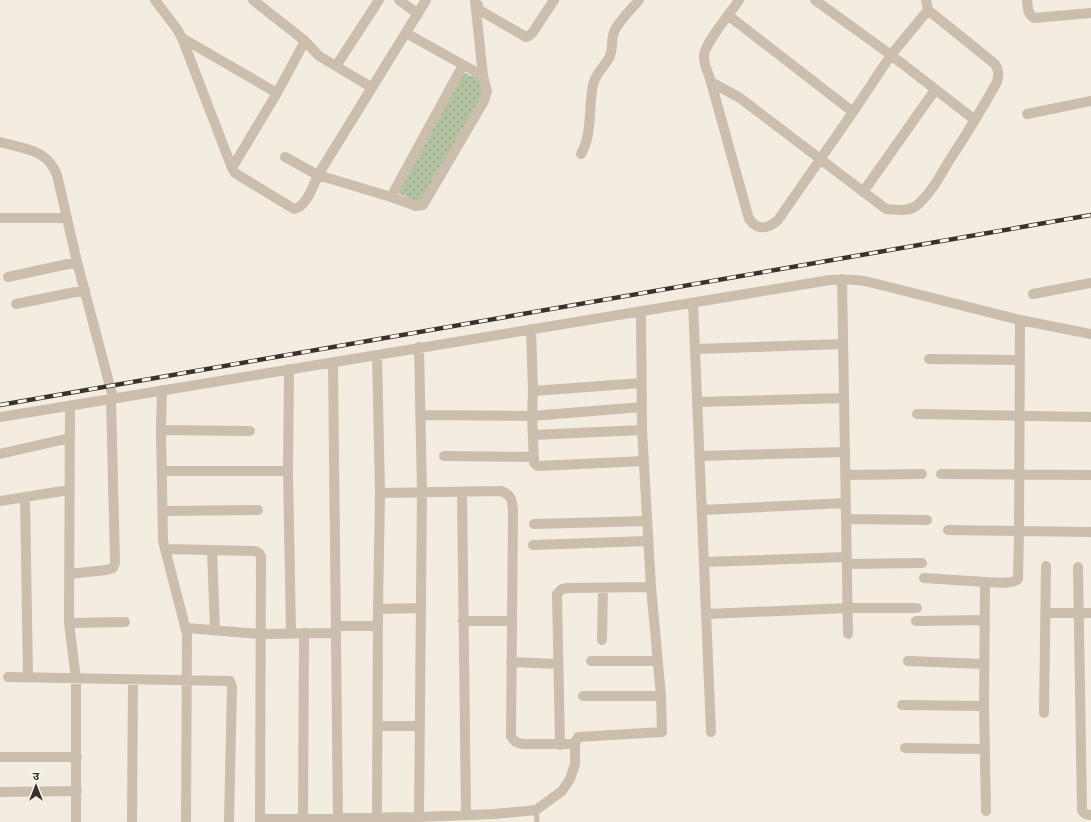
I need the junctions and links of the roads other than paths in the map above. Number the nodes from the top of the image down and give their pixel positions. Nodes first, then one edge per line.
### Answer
1 (156, 0) edge
2 (253, 0) edge
3 (379, 0) edge
4 (399, 0) edge
5 (426, 0) edge
6 (554, 0) edge
7 (638, 0) edge
8 (739, 0) edge
9 (815, 0) edge
10 (1027, 0) edge
11 (477, 3) edge
12 (828, 4) edge
13 (927, 5) edge
14 (1091, 12) edge
15 (418, 14) junction
16 (729, 16) junction
17 (406, 33) junction
18 (182, 38) junction
19 (305, 41) junction
20 (891, 55) junction
21 (463, 65) junction
22 (336, 66) junction
23 (483, 76) junction
24 (712, 82) junction
25 (371, 87) junction
26 (935, 90) junction
27 (278, 93) junction
28 (1091, 101) edge
29 (853, 112) junction
30 (1027, 114) dead end
31 (975, 120) junction
32 (0, 142) edge
33 (581, 154) dead end
34 (285, 157) dead end
35 (820, 158) junction
36 (232, 168) junction
37 (318, 175) junction
38 (863, 192) junction
39 (391, 197) junction
40 (0, 218) edge
41 (67, 218) junction
42 (78, 262) junction
43 (8, 277) dead end
44 (842, 279) junction
45 (1091, 282) edge
46 (85, 290) junction
47 (1033, 294) dead end
48 (693, 302) junction
49 (16, 304) dead end
50 (641, 311) junction
51 (1020, 320) junction
52 (531, 329) junction
53 (1091, 334) edge
54 (843, 344) junction
55 (419, 347) junction
56 (695, 349) junction
57 (377, 355) junction
58 (929, 359) dead end
59 (1020, 360) junction
60 (333, 362) junction
61 (289, 369) junction
62 (641, 383) junction
63 (162, 390) junction
64 (533, 391) junction
65 (114, 398) junction
66 (844, 398) junction
67 (697, 402) junction
68 (70, 406) junction
69 (642, 407) junction
70 (917, 414) dead end
71 (421, 415) junction
72 (532, 416) junction
73 (1020, 416) junction
74 (0, 417) edge
75 (1091, 417) edge
76 (161, 430) junction
77 (642, 430) junction
78 (250, 431) dead end
79 (533, 435) junction
80 (70, 438) junction
81 (845, 452) junction
82 (0, 454) edge
83 (444, 456) dead end
84 (699, 456) junction
85 (534, 457) junction
86 (644, 461) junction
87 (162, 471) junction
88 (288, 472) junction
89 (922, 474) dead end
90 (941, 474) dead end
91 (1019, 474) junction
92 (845, 475) junction
93 (1091, 475) edge
94 (69, 490) junction
95 (422, 492) junction
96 (462, 492) junction
97 (380, 493) junction
98 (25, 497) junction
99 (0, 501) edge
100 (846, 503) junction
101 (258, 510) dead end
102 (702, 510) junction
103 (163, 511) junction
104 (846, 519) junction
105 (927, 520) dead end
106 (647, 521) junction
107 (534, 524) dead end
108 (948, 530) dead end
109 (1019, 531) junction
110 (1091, 532) edge
111 (648, 541) junction
112 (533, 545) dead end
113 (164, 549) junction
114 (212, 550) junction
115 (847, 560) junction
116 (704, 562) junction
117 (922, 564) dead end
118 (1046, 566) dead end
119 (1078, 567) dead end
120 (69, 574) junction
121 (924, 578) dead end
122 (985, 582) junction
123 (603, 588) junction
124 (651, 588) junction
125 (421, 608) junction
126 (848, 608) junction
127 (917, 608) dead end
128 (378, 609) junction
129 (1046, 613) junction
130 (1079, 613) junction
131 (1091, 613) edge
132 (707, 614) junction
133 (985, 620) junction
134 (463, 621) junction
135 (512, 621) junction
136 (916, 621) dead end
137 (126, 622) dead end
138 (69, 623) junction
139 (378, 626) junction
140 (186, 628) junction
141 (215, 630) junction
142 (337, 630) junction
143 (291, 633) junction
144 (260, 634) junction
145 (304, 634) junction
146 (848, 634) dead end
147 (602, 640) dead end
148 (591, 661) dead end
149 (657, 661) junction
150 (908, 661) dead end
151 (512, 662) junction
152 (558, 664) junction
153 (984, 664) junction
154 (8, 676) dead end
155 (28, 677) junction
156 (76, 679) junction
157 (133, 680) junction
158 (187, 681) junction
159 (583, 696) dead end
160 (661, 696) junction
161 (902, 705) dead end
162 (984, 706) junction
163 (1044, 713) dead end
164 (378, 726) junction
165 (420, 726) junction
166 (711, 732) dead end
167 (560, 744) junction
168 (575, 744) junction
169 (905, 748) dead end
170 (985, 749) junction
171 (77, 757) junction
172 (0, 758) edge
173 (1086, 773) edge
174 (77, 791) junction
175 (0, 792) edge
176 (536, 810) junction
177 (986, 811) dead end
178 (466, 814) junction
179 (1091, 815) edge
180 (377, 816) junction
181 (419, 817) junction
182 (260, 820) edge
183 (303, 820) edge
184 (338, 820) edge
185 (76, 822) edge
186 (132, 822) edge
187 (186, 822) edge
188 (229, 822) edge
189 (536, 822) edge

1 - 18 street
2 - 19 street
3 - 22 street
4 - 15 street
5 - 15 street
6 - 11 street
7 - 33 street
8 - 16 street
9 - 12 street
10 - 14 street
11 - 23 street
12 - 20 street
13 - 20 street
13 - 31 street
15 - 17 street
16 - 24 street
16 - 29 street
17 - 21 street
17 - 25 street
18 - 27 street
18 - 36 street
19 - 22 street
19 - 27 street
20 - 26 street
20 - 29 street
21 - 23 street
21 - 39 street
22 - 25 street
23 - 39 street
24 - 35 street
24 - 35 street
25 - 37 street
26 - 31 street
26 - 38 street
27 - 36 street
28 - 30 street
29 - 35 street
31 - 38 street
32 - 41 street
34 - 37 street
35 - 38 street
36 - 37 street
37 - 39 street
40 - 41 street
41 - 42 street
42 - 43 street
42 - 46 street
44 - 48 street
44 - 51 street
44 - 54 street
45 - 47 street
46 - 49 street
46 - 65 street
48 - 50 street
48 - 56 street
50 - 52 street
50 - 62 street
51 - 53 street
51 - 59 street
52 - 55 street
52 - 64 street
54 - 56 street
54 - 66 street
55 - 57 street
55 - 71 street
56 - 67 street
57 - 60 street
57 - 97 street
58 - 59 street
59 - 73 street
60 - 61 street
60 - 142 street
61 - 63 street
61 - 88 street
62 - 64 street
62 - 69 street
63 - 65 street
63 - 76 street
64 - 72 street
65 - 68 street
65 - 120 street
66 - 67 street
66 - 81 street
67 - 84 street
68 - 74 street
68 - 80 street
69 - 72 street
69 - 77 street
70 - 73 street
71 - 72 street
71 - 95 street
72 - 79 street
73 - 75 street
73 - 91 street
76 - 78 street
76 - 87 street
77 - 79 street
77 - 86 street
79 - 85 street
80 - 82 street
80 - 94 street
81 - 84 street
81 - 92 street
83 - 85 street
84 - 102 street
85 - 86 street
86 - 106 street
87 - 88 street
87 - 103 street
88 - 143 street
89 - 92 street
90 - 91 street
91 - 93 street
91 - 109 street
92 - 100 street
94 - 98 street
94 - 120 street
95 - 96 street
95 - 97 street
95 - 125 street
96 - 134 street
96 - 135 street
97 - 128 street
98 - 99 street
98 - 155 street
100 - 102 street
100 - 104 street
101 - 103 street
102 - 116 street
103 - 113 street
104 - 105 street
104 - 115 street
106 - 107 street
106 - 111 street
108 - 109 street
109 - 110 street
109 - 122 street
111 - 112 street
111 - 124 street
113 - 114 street
113 - 140 street
114 - 141 street
114 - 144 street
115 - 116 street
115 - 117 street
115 - 126 street
116 - 132 street
118 - 129 street
119 - 130 street
120 - 138 street
121 - 122 street
122 - 133 street
123 - 124 street
123 - 147 street
123 - 152 street
124 - 149 street
125 - 128 street
125 - 165 street
126 - 127 street
126 - 132 street
126 - 146 street
128 - 139 street
129 - 130 street
129 - 163 street
130 - 131 street
130 - 173 street
132 - 166 street
133 - 136 street
133 - 153 street
134 - 135 street
134 - 178 street
135 - 151 street
137 - 138 street
138 - 156 street
139 - 142 street
139 - 164 street
140 - 141 street
140 - 158 street
141 - 144 street
142 - 145 street
142 - 184 street
143 - 144 street
143 - 145 street
144 - 182 street
145 - 183 street
148 - 149 street
149 - 160 street
150 - 153 street
151 - 152 street
151 - 167 street
152 - 167 street
153 - 162 street
154 - 155 street
155 - 156 street
156 - 157 street
156 - 171 street
157 - 158 street
157 - 186 street
158 - 187 street
158 - 188 street
159 - 160 street
160 - 168 street
161 - 162 street
162 - 170 street
164 - 165 street
164 - 180 street
165 - 181 street
167 - 168 street
168 - 176 street
169 - 170 street
170 - 177 street
171 - 172 street
171 - 174 street
173 - 179 street
174 - 175 street
174 - 185 street
176 - 178 street
176 - 189 lane
178 - 181 street
180 - 181 street
180 - 184 street
182 - 183 street
183 - 184 street

